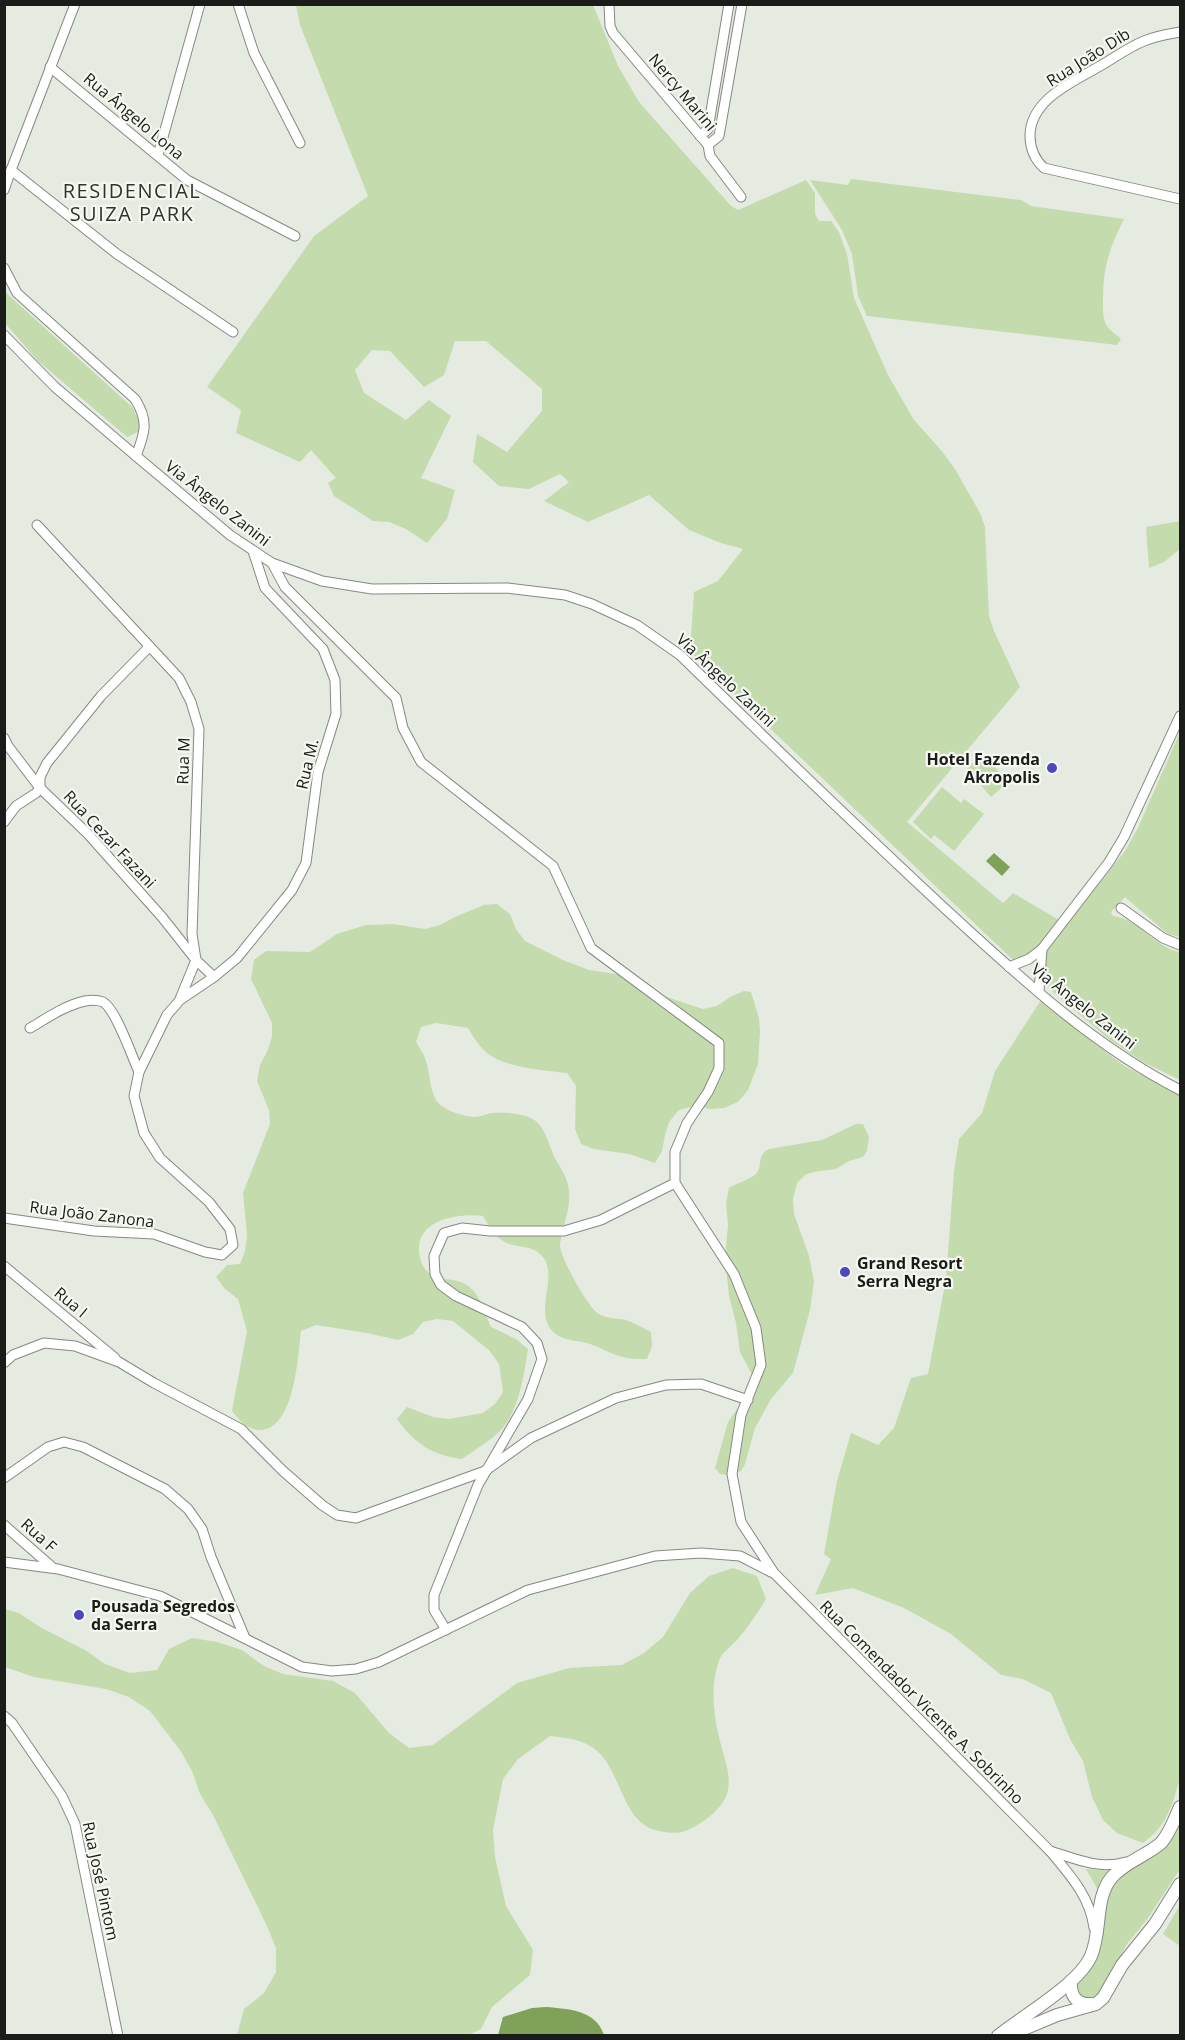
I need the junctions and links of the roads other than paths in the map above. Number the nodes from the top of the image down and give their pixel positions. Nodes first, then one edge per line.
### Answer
1 (75, 4) edge
2 (200, 4) edge
3 (238, 4) edge
4 (609, 4) edge
5 (729, 6) edge
6 (742, 7) edge
7 (1180, 32) edge
8 (50, 67) junction
9 (700, 136) junction
10 (300, 143) dead end
11 (708, 145) junction
12 (158, 155) junction
13 (10, 170) junction
14 (4, 190) edge
15 (741, 197) dead end
16 (1180, 199) edge
17 (295, 236) dead end
18 (4, 268) edge
19 (233, 332) dead end
20 (4, 336) edge
21 (136, 456) junction
22 (37, 525) dead end
23 (253, 551) junction
24 (272, 563) junction
25 (149, 647) junction
26 (1180, 716) edge
27 (4, 738) edge
28 (40, 788) junction
29 (4, 822) edge
30 (1121, 908) dead end
31 (1180, 945) edge
32 (1042, 949) junction
33 (196, 960) junction
34 (1009, 967) junction
35 (214, 977) junction
36 (1039, 991) junction
37 (180, 1000) junction
38 (30, 1028) dead end
39 (139, 1072) junction
40 (1180, 1090) edge
41 (675, 1183) junction
42 (4, 1218) edge
43 (4, 1266) edge
44 (119, 1362) junction
45 (4, 1364) edge
46 (748, 1400) junction
47 (485, 1471) junction
48 (4, 1478) edge
49 (4, 1525) edge
50 (4, 1562) edge
51 (53, 1568) junction
52 (774, 1573) junction
53 (446, 1629) junction
54 (245, 1638) junction
55 (4, 1716) edge
56 (1180, 1807) edge
57 (1050, 1851) junction
58 (1134, 1860) junction
59 (1180, 1884) edge
60 (1096, 1939) junction
61 (1071, 1981) junction
62 (1096, 2004) junction
63 (118, 2036) edge
64 (998, 2036) edge
65 (1007, 2036) edge

1 - 8 street
2 - 12 street
3 - 10 street
4 - 9 street, Nercy Marini
5 - 6 street
5 - 9 street
6 - 11 street
7 - 16 street, Rua João Dib
8 - 12 street, Rua Ângelo Lona
8 - 13 street
9 - 11 street, Nercy Marini
11 - 15 street, Nercy Marini
12 - 17 street, Rua Ângelo Lona
13 - 14 street
13 - 19 street
18 - 21 street
20 - 21 street, Via Ângelo Zanini
21 - 23 street, Via Ângelo Zanini
22 - 25 street, Rua M
23 - 24 street, Via Ângelo Zanini
23 - 35 street, Rua M.
24 - 34 street, Via Ângelo Zanini
24 - 41 street
25 - 28 street
25 - 33 street, Rua M
26 - 32 street
27 - 28 street, Rua Cezar Fazani
28 - 29 street
28 - 33 street, Rua Cezar Fazani
30 - 31 street
32 - 34 street
32 - 36 street
33 - 35 street
33 - 37 street
34 - 36 street, Via Ângelo Zanini
35 - 37 street, Rua João Zanona
36 - 40 street, Via Ângelo Zanini
37 - 39 street, Rua João Zanona
38 - 39 street
39 - 42 street, Rua João Zanona
41 - 46 street
41 - 47 street
43 - 44 street, Rua I
44 - 45 street
44 - 47 street
46 - 47 street
46 - 52 street
47 - 53 street
48 - 54 street
49 - 51 street, Rua F
50 - 51 street
51 - 54 street
52 - 53 street
52 - 57 street, Rua Comendador Vicente A. Sobrinho
53 - 54 street
55 - 63 street, Rua José Pintom
56 - 58 main road
57 - 58 street
57 - 60 street, Rua Comendador Vicente A. Sobrinho
58 - 60 main road
59 - 62 main road
60 - 61 main road
61 - 62 main road
61 - 64 main road
62 - 65 main road

